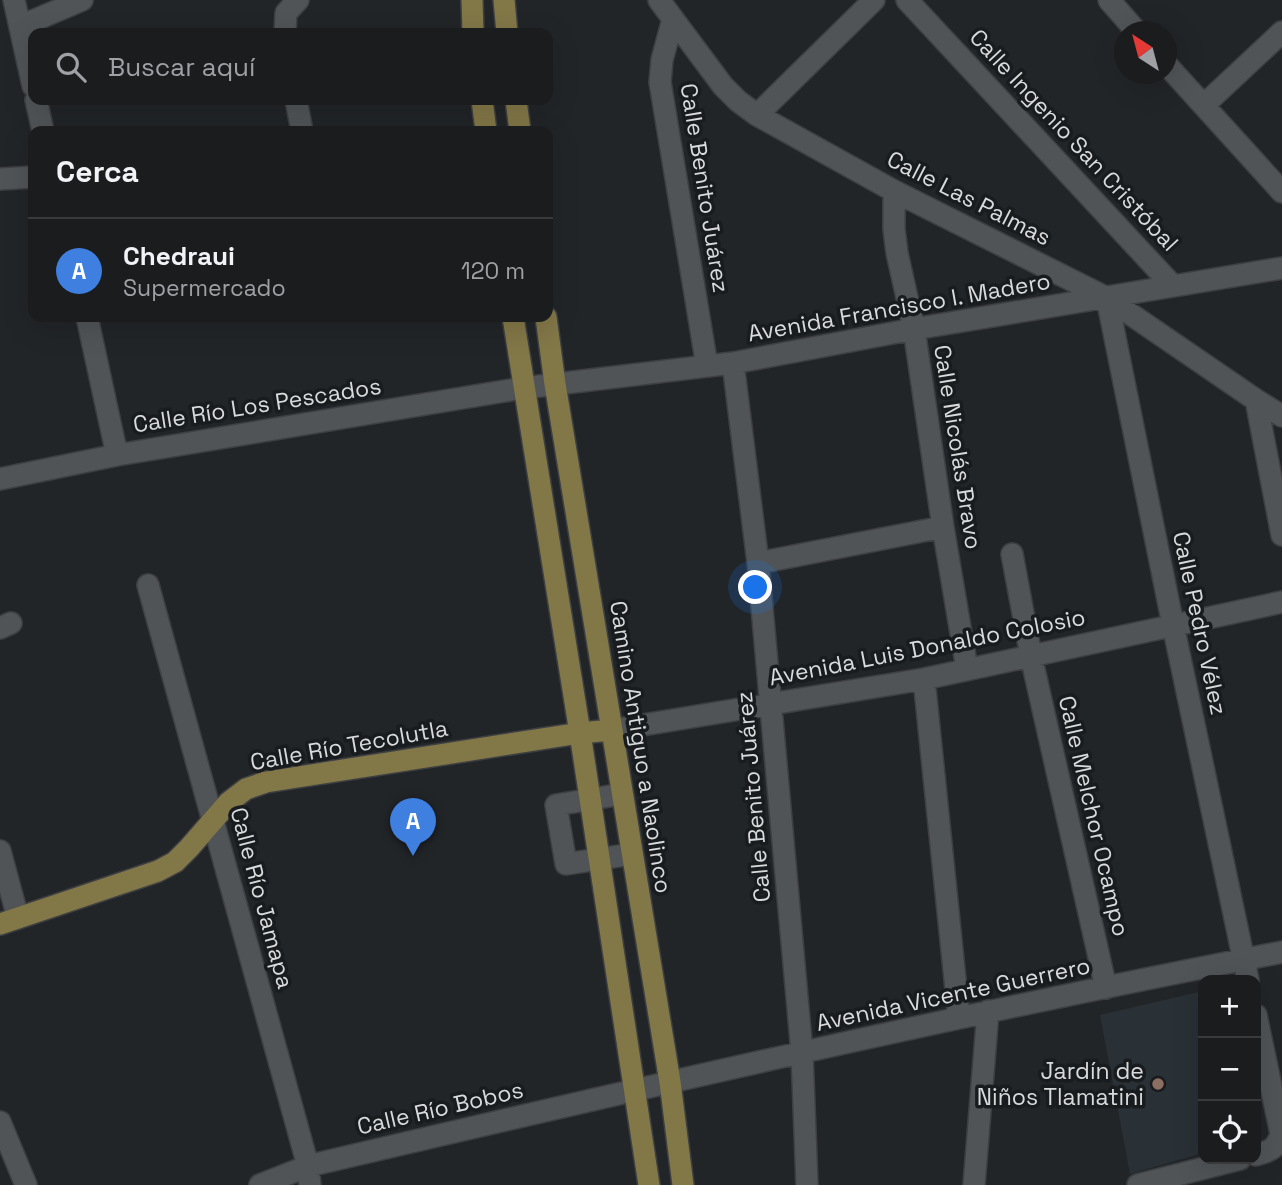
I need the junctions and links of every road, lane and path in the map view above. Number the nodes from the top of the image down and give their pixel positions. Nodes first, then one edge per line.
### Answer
1 (14, 0) edge
2 (82, 0) edge
3 (298, 0) edge
4 (472, 0) edge
5 (504, 0) edge
6 (659, 0) edge
7 (874, 0) edge
8 (907, 0) edge
9 (1109, 0) edge
10 (673, 19) junction
11 (1127, 21) edge
12 (21, 26) junction
13 (284, 28) edge
14 (473, 28) edge
15 (507, 28) edge
16 (1282, 32) edge
17 (28, 61) edge
18 (1177, 75) edge
19 (37, 105) edge
20 (297, 105) edge
21 (483, 105) edge
22 (517, 105) edge
23 (1205, 105) junction
24 (757, 115) junction
25 (42, 126) edge
26 (301, 126) edge
27 (485, 126) edge
28 (519, 126) edge
29 (28, 177) edge
30 (0, 179) edge
31 (894, 191) junction
32 (1282, 192) edge
33 (1282, 268) edge
34 (1173, 286) junction
35 (1107, 298) junction
36 (88, 322) edge
37 (514, 322) edge
38 (547, 322) edge
39 (914, 329) junction
40 (733, 363) junction
41 (707, 366) junction
42 (555, 384) junction
43 (523, 388) junction
44 (1256, 400) junction
45 (1282, 416) edge
46 (117, 455) junction
47 (0, 479) edge
48 (943, 527) junction
49 (1282, 535) edge
50 (1012, 555) dead end
51 (758, 563) junction
52 (148, 585) dead end
53 (1282, 602) edge
54 (1173, 625) junction
55 (1031, 656) junction
56 (967, 669) junction
57 (924, 679) junction
58 (771, 703) junction
59 (612, 730) junction
60 (580, 733) junction
61 (622, 794) junction
62 (590, 799) junction
63 (214, 820) junction
64 (0, 852) edge
65 (632, 854) junction
66 (598, 858) junction
67 (9, 921) edge
68 (1282, 952) edge
69 (1246, 970) edge
70 (1106, 988) junction
71 (988, 1012) junction
72 (959, 1018) junction
73 (1261, 1038) edge
74 (802, 1053) junction
75 (670, 1082) junction
76 (636, 1090) junction
77 (0, 1122) edge
78 (1261, 1154) edge
79 (1220, 1164) edge
80 (309, 1175) edge
81 (26, 1185) edge
82 (260, 1185) edge
83 (649, 1185) edge
84 (683, 1185) edge
85 (807, 1185) edge
86 (974, 1185) edge
87 (1138, 1185) edge

1 - 12 street
2 - 12 street
3 - 13 street
4 - 14 main road
5 - 15 main road
6 - 10 street, Calle Las Palmas
7 - 24 street
8 - 34 street, Calle Ingenio San Cristóbal
9 - 11 street
10 - 24 street, Calle Las Palmas
10 - 41 street, Calle Benito Juárez
12 - 17 street
16 - 23 street
18 - 23 street
19 - 25 street
20 - 26 street
21 - 27 main road
22 - 28 main road
23 - 32 street
24 - 31 street, Calle Las Palmas
29 - 30 street
31 - 35 street, Calle Las Palmas
31 - 39 street, Calle Nicolás Bravo
33 - 34 street, Avenida Francisco I. Madero
34 - 35 street, Avenida Francisco I. Madero
35 - 39 street, Avenida Francisco I. Madero
35 - 44 street, Calle Las Palmas
35 - 54 street, Calle Pedro Vélez
36 - 46 street
37 - 43 main road
38 - 42 main road, Camino Antiguo a Naolinco
39 - 40 street, Avenida Francisco I. Madero
39 - 48 street, Calle Nicolás Bravo
40 - 41 street, Avenida Francisco I. Madero
40 - 51 street, Calle Benito Juárez
41 - 42 street, Avenida Francisco I. Madero
42 - 43 street, Avenida Francisco I. Madero
42 - 59 main road, Camino Antiguo a Naolinco
43 - 46 street, Calle Río Los Pescados
43 - 60 main road
44 - 45 street, Calle Las Palmas
44 - 49 street
46 - 47 street, Calle Río Los Pescados
48 - 51 street
48 - 56 street, Calle Nicolás Bravo
50 - 55 street, Calle Melchor Ocampo
51 - 58 street, Calle Benito Juárez
52 - 63 street, Calle Río Jamapa
53 - 54 street, Avenida Luis Donaldo Colosio
54 - 55 street, Avenida Luis Donaldo Colosio
54 - 69 street, Calle Pedro Vélez
55 - 56 street, Avenida Luis Donaldo Colosio
55 - 70 street, Calle Melchor Ocampo
56 - 57 street, Avenida Luis Donaldo Colosio
57 - 58 street, Avenida Luis Donaldo Colosio
57 - 72 street
58 - 59 street, Avenida Luis Donaldo Colosio
58 - 74 street, Calle Benito Juárez
59 - 60 main road, Avenida Luis Donaldo Colosio
59 - 61 main road, Camino Antiguo a Naolinco
60 - 62 main road
60 - 63 main road, Calle Río Tecolutla
61 - 62 street
61 - 65 main road, Camino Antiguo a Naolinco
62 - 66 main road
62 - 66 street
63 - 67 main road, Calle Río Tecolutla
63 - 80 street, Calle Río Jamapa
64 - 67 street
65 - 66 street
65 - 75 main road, Camino Antiguo a Naolinco
66 - 76 main road
68 - 69 street, Avenida Vicente Guerrero
69 - 70 street, Avenida Vicente Guerrero
70 - 71 street, Avenida Vicente Guerrero
71 - 72 street, Avenida Vicente Guerrero
71 - 86 street
72 - 74 street, Avenida Vicente Guerrero
73 - 78 street
74 - 75 street, Avenida Vicente Guerrero
74 - 85 street, Calle Benito Juárez
75 - 76 street, Avenida Vicente Guerrero
75 - 84 main road, Camino Antiguo a Naolinco
76 - 80 street, Calle Río Bobos
76 - 83 main road
77 - 81 street
79 - 87 street
80 - 82 street, Calle Río Bobos

